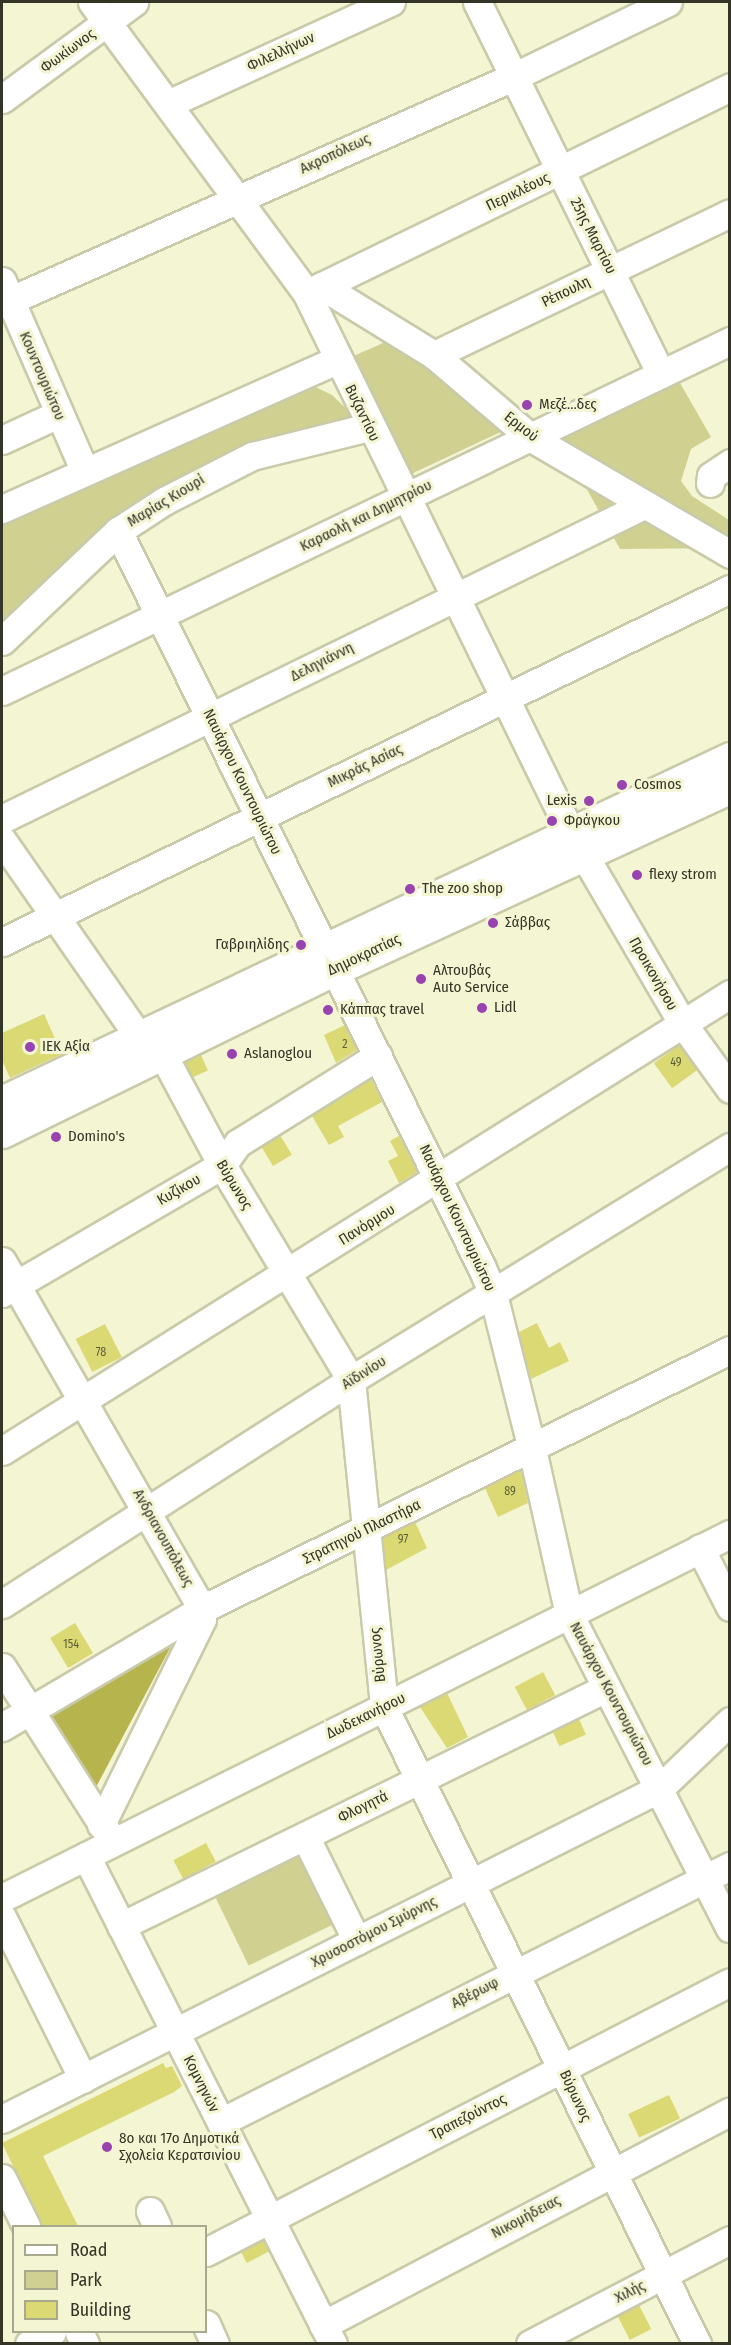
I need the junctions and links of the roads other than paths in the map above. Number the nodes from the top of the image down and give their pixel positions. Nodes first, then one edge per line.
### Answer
1 (134, 2) edge
2 (391, 2) edge
3 (477, 2) edge
4 (668, 2) edge
5 (100, 12) edge
6 (513, 77) junction
7 (729, 87) edge
8 (2, 99) edge
9 (170, 103) junction
10 (560, 172) junction
11 (238, 199) junction
12 (729, 213) edge
13 (610, 271) junction
14 (314, 290) junction
15 (4, 295) edge
16 (729, 341) edge
17 (434, 355) junction
18 (336, 360) junction
19 (662, 374) junction
20 (58, 414) junction
21 (369, 427) junction
22 (530, 437) junction
23 (2, 440) edge
24 (729, 463) edge
25 (84, 470) junction
26 (710, 483) dead end
27 (403, 498) junction
28 (642, 506) junction
29 (2, 509) edge
30 (118, 531) junction
31 (729, 554) edge
32 (729, 589) edge
33 (453, 597) junction
34 (159, 615) junction
35 (2, 641) edge
36 (2, 691) edge
37 (503, 698) junction
38 (210, 718) junction
39 (729, 759) edge
40 (729, 786) edge
41 (259, 818) junction
42 (2, 819) edge
43 (2, 840) edge
44 (577, 843) junction
45 (56, 918) junction
46 (2, 942) edge
47 (328, 959) junction
48 (729, 994) edge
49 (683, 1024) junction
50 (150, 1045) junction
51 (378, 1056) junction
52 (729, 1089) edge
53 (2, 1103) edge
54 (2, 1131) edge
55 (729, 1147) edge
56 (222, 1165) junction
57 (441, 1179) junction
58 (2, 1261) edge
59 (289, 1274) junction
60 (8, 1289) edge
61 (493, 1294) junction
62 (729, 1350) edge
63 (351, 1380) junction
64 (84, 1400) junction
65 (532, 1449) junction
66 (2, 1451) edge
67 (148, 1510) junction
68 (365, 1530) junction
69 (729, 1534) edge
70 (700, 1548) junction
71 (2, 1604) edge
72 (729, 1607) edge
73 (202, 1609) junction
74 (569, 1614) junction
75 (2, 1667) edge
76 (606, 1688) junction
77 (384, 1707) junction
78 (28, 1710) junction
79 (729, 1721) edge
80 (2, 1727) edge
81 (419, 1780) junction
82 (660, 1788) junction
83 (107, 1833) junction
84 (305, 1836) junction
85 (86, 1856) junction
86 (729, 1866) edge
87 (705, 1878) junction
88 (470, 1884) junction
89 (2, 1898) edge
90 (2, 1917) edge
91 (121, 1926) junction
92 (729, 1928) edge
93 (357, 1941) junction
94 (514, 1973) junction
95 (729, 1982) edge
96 (174, 2032) junction
97 (562, 2069) junction
98 (82, 2079) junction
99 (719, 2117) edge
100 (2, 2119) edge
101 (221, 2122) junction
102 (729, 2139) edge
103 (611, 2171) junction
104 (2, 2178) edge
105 (270, 2219) junction
106 (26, 2225) edge
107 (729, 2240) edge
108 (207, 2251) edge
109 (662, 2275) junction
110 (207, 2326) edge
111 (48, 2333) edge
112 (328, 2334) edge
113 (29, 2343) edge
114 (215, 2343) edge
115 (530, 2343) edge
116 (697, 2343) edge

1 - 5 street, Φωκίωνος
2 - 9 street, Φιλελλήνων
3 - 6 street, 25ης Μαρτίου
4 - 6 street, Ακροπόλεως
5 - 8 street, Φωκίωνος
5 - 9 street, Βυζαντίου
6 - 10 street, 25ης Μαρτίου
6 - 11 street, Ακροπόλεως
7 - 10 street, Περικλέους
9 - 11 street, Βυζαντίου
10 - 13 street, 25ης Μαρτίου
10 - 14 street, Περικλέους
11 - 14 street, Βυζαντίου
11 - 15 street, Ακροπόλεως
12 - 13 street, Ρέπουλη
13 - 17 street, Ρέπουλη
13 - 19 street, 25ης Μαρτίου
14 - 17 street, Ερμού
14 - 18 street, Βυζαντίου
15 - 20 street, Κουντουριώτου
16 - 19 street, Καραολή και Δημητρίου
17 - 22 street, Ερμού
18 - 21 street, Βυζαντίου
18 - 25 street
19 - 22 street, Καραολή και Δημητρίου
20 - 23 street
20 - 25 street, Κουντουριώτου
21 - 27 street, Βυζαντίου
21 - 30 street, Μαρίας Κιουρί
22 - 27 street, Καραολή και Δημητρίου
22 - 28 street, Ερμού
24 - 26 street
25 - 29 street
27 - 33 street, Βυζαντίου
27 - 34 street, Καραολή και Δημητρίου
28 - 31 street, Ερμού
28 - 33 street, Δεληγιάννη
30 - 34 street, Ναυάρχου Κουντουριώτου
30 - 35 street, Μαρίας Κιουρί
32 - 37 street, Μικράς Ασίας
33 - 37 street, Βυζαντίου
33 - 38 street, Δεληγιάννη
34 - 36 street, Καραολή και Δημητρίου
34 - 38 street, Ναυάρχου Κουντουριώτου
37 - 41 street, Μικράς Ασίας
37 - 44 street, Βυζαντίου
38 - 41 street, Ναυάρχου Κουντουριώτου
38 - 42 street, Δεληγιάννη
39 - 44 main road, Δημοκρατίας
40 - 44 main road, Δημοκρατίας
41 - 45 street, Μικράς Ασίας
41 - 47 street, Ναυάρχου Κουντουριώτου
43 - 45 street, Βύρωνος
44 - 47 main road, Δημοκρατίας
44 - 49 street, Προικονήσου
45 - 46 street, Μικράς Ασίας
45 - 50 street, Βύρωνος
47 - 50 main road, Δημοκρατίας
47 - 51 street, Ναυάρχου Κουντουριώτου
48 - 49 street, Πανόρμου
49 - 52 street, Προικονήσου
49 - 57 street, Πανόρμου
50 - 53 main road, Δημοκρατίας
50 - 54 main road, Δημοκρατίας
50 - 56 street, Βύρωνος
51 - 56 street, Κυζίκου
51 - 57 street, Ναυάρχου Κουντουριώτου
55 - 61 street, Αϊδινίου
56 - 59 street, Βύρωνος
56 - 60 street, Κυζίκου
57 - 59 street, Πανόρμου
57 - 61 street, Ναυάρχου Κουντουριώτου
58 - 60 street, Ανδριανουπόλεως
59 - 63 street, Βύρωνος
59 - 64 street, Πανόρμου
60 - 64 street, Ανδριανουπόλεως
61 - 63 street, Αϊδινίου
61 - 65 street, Ναυάρχου Κουντουριώτου
62 - 65 street, Στρατηγού Πλαστήρα
63 - 67 street, Αϊδινίου
63 - 68 street, Βύρωνος
64 - 66 street, Πανόρμου
64 - 67 street, Ανδριανουπόλεως
65 - 68 street, Στρατηγού Πλαστήρα
65 - 74 street, Ναυάρχου Κουντουριώτου
67 - 71 street, Αϊδινίου
67 - 73 street, Ανδριανουπόλεως
68 - 73 street, Στρατηγού Πλαστήρα
68 - 77 street, Βύρωνος
69 - 70 street, Δωδεκανήσου
70 - 72 street
70 - 74 street, Δωδεκανήσου
73 - 78 street, Στρατηγού Πλαστήρα
73 - 83 street
74 - 76 street, Ναυάρχου Κουντουριώτου
74 - 77 street, Δωδεκανήσου
75 - 78 street
76 - 81 street, Φλογητά
76 - 82 street, Ναυάρχου Κουντουριώτου
77 - 81 street, Βύρωνος
77 - 83 street, Δωδεκανήσου
78 - 80 street, Στρατηγού Πλαστήρα
78 - 83 street
79 - 82 street, Χρυσοστόμου Σμύρνης
81 - 84 street, Φλογητά
81 - 88 street, Βύρωνος
82 - 87 street, Ναυάρχου Κουντουριώτου
82 - 88 street, Χρυσοστόμου Σμύρνης
83 - 85 street, Δωδεκανήσου
84 - 91 street, Φλογητά
84 - 93 street
85 - 89 street, Δωδεκανήσου
85 - 91 street, Κομνηνών
86 - 87 street, Αβέρωφ
87 - 92 street, Ναυάρχου Κουντουριώτου
87 - 94 street, Αβέρωφ
88 - 93 street, Χρυσοστόμου Σμύρνης
88 - 94 street, Βύρωνος
90 - 98 street
91 - 96 street, Κομνηνών
93 - 96 street, Χρυσοστόμου Σμύρνης
94 - 97 street, Βύρωνος
94 - 101 street, Αβέρωφ
95 - 97 street, Τραπεζούντος
96 - 98 street, Χρυσοστόμου Σμύρνης
96 - 101 street, Κομνηνών
97 - 103 street, Βύρωνος
97 - 105 street, Τραπεζούντος
98 - 100 street, Χρυσοστόμου Σμύρνης
99 - 102 street
99 - 103 street, Νικομήδειας
101 - 105 street, Κομνηνών
103 - 109 street, Βύρωνος
103 - 112 street, Νικομήδειας
104 - 106 street
105 - 108 street, Τραπεζούντος
105 - 112 street, Κομνηνών
107 - 109 street, Χιλής
109 - 115 street, Χιλής
109 - 116 street, Βύρωνος
110 - 114 street
111 - 113 street

